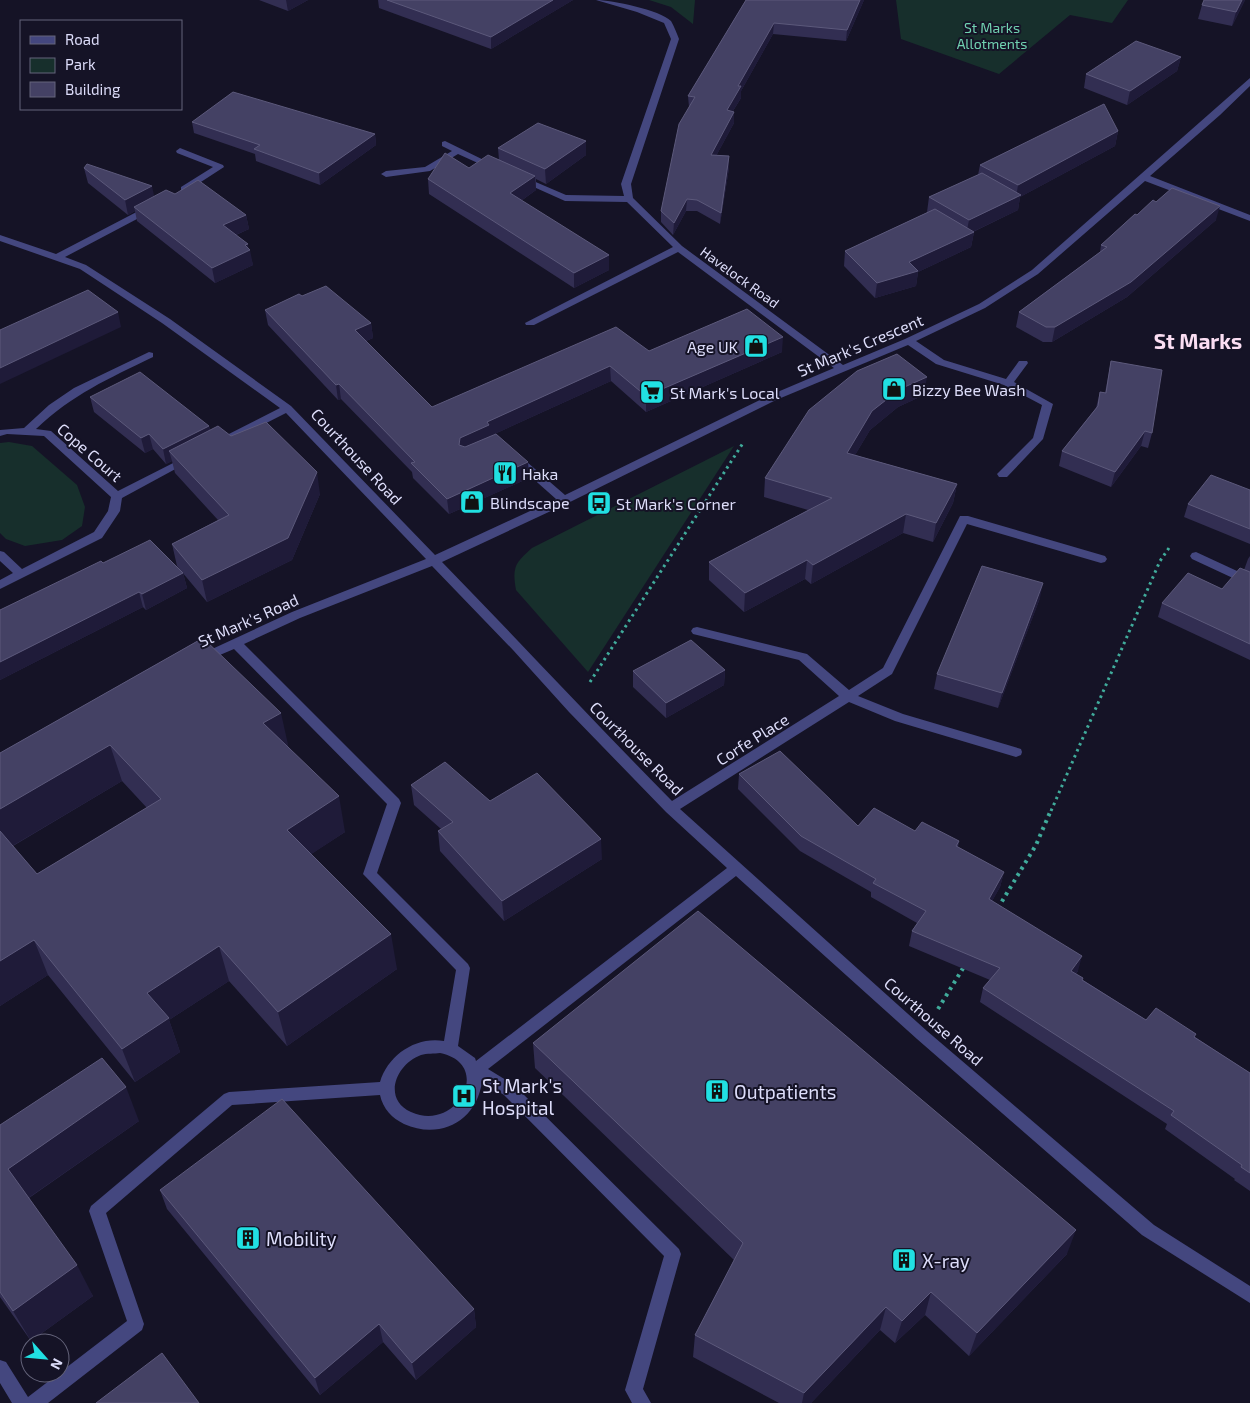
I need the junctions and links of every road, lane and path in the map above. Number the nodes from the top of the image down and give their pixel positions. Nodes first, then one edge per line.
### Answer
1 (602, 0) edge
2 (1250, 81) edge
3 (445, 144) dead end
4 (458, 151) junction
5 (180, 152) dead end
6 (386, 174) dead end
7 (1144, 177) junction
8 (178, 193) edge
9 (630, 199) junction
10 (161, 203) edge
11 (1250, 218) edge
12 (0, 238) edge
13 (679, 248) junction
14 (56, 258) junction
15 (530, 324) dead end
16 (910, 341) junction
17 (150, 355) dead end
18 (1024, 363) dead end
19 (842, 369) junction
20 (1008, 383) junction
21 (772, 398) junction
22 (287, 408) junction
23 (26, 431) junction
24 (0, 433) edge
25 (210, 448) edge
26 (505, 448) edge
27 (193, 457) edge
28 (1004, 474) dead end
29 (117, 496) junction
30 (564, 500) junction
31 (0, 555) edge
32 (1196, 556) joint
33 (1101, 559) dead end
34 (434, 561) junction
35 (21, 574) junction
36 (1250, 582) edge
37 (0, 585) edge
38 (697, 631) dead end
39 (235, 642) junction
40 (189, 665) edge
41 (849, 697) junction
42 (574, 709) junction
43 (1016, 752) dead end
44 (671, 808) junction
45 (736, 868) junction
46 (998, 910) edge
47 (969, 958) edge
48 (922, 1035) junction
49 (450, 1050) junction
50 (475, 1076) junction
51 (387, 1088) junction
52 (1250, 1295) edge
53 (0, 1368) edge
54 (22, 1403) edge
55 (34, 1403) edge
56 (642, 1403) edge

1 - 9 street
2 - 7 street, St Mark's Crescent
3 - 4 street
4 - 6 street
4 - 9 street
5 - 8 street
7 - 11 street
7 - 16 street, St Mark's Crescent
9 - 13 street, Havelock Road
10 - 14 street
12 - 14 street, Courthouse Road
13 - 15 street
13 - 19 street, Havelock Road
14 - 22 street, Courthouse Road
16 - 19 street, St Mark's Crescent
16 - 20 street
17 - 23 street
18 - 20 street
19 - 21 street, St Mark's Crescent
20 - 28 street
21 - 30 street, St Mark's Crescent
21 - 42 path
22 - 25 street
22 - 34 street, Courthouse Road
23 - 24 street, Cope Court
23 - 29 street, Cope Court
26 - 30 street
27 - 29 street, Cope Court
29 - 35 street
30 - 34 street, St Mark's Crescent
31 - 35 street
32 - 36 street
32 - 46 path
33 - 41 street, Corfe Place
34 - 39 street, St Mark's Road
34 - 42 street, Courthouse Road
35 - 37 street
38 - 41 street
39 - 40 street, St Mark's Road
39 - 49 street
41 - 43 street
41 - 44 street, Corfe Place
42 - 44 street, Courthouse Road
44 - 45 street, Courthouse Road
45 - 48 street, Courthouse Road
45 - 50 street
47 - 48 path
48 - 52 street, Courthouse Road
49 - 50 street
49 - 51 street
50 - 51 street
50 - 56 street
51 - 55 street
53 - 54 street

